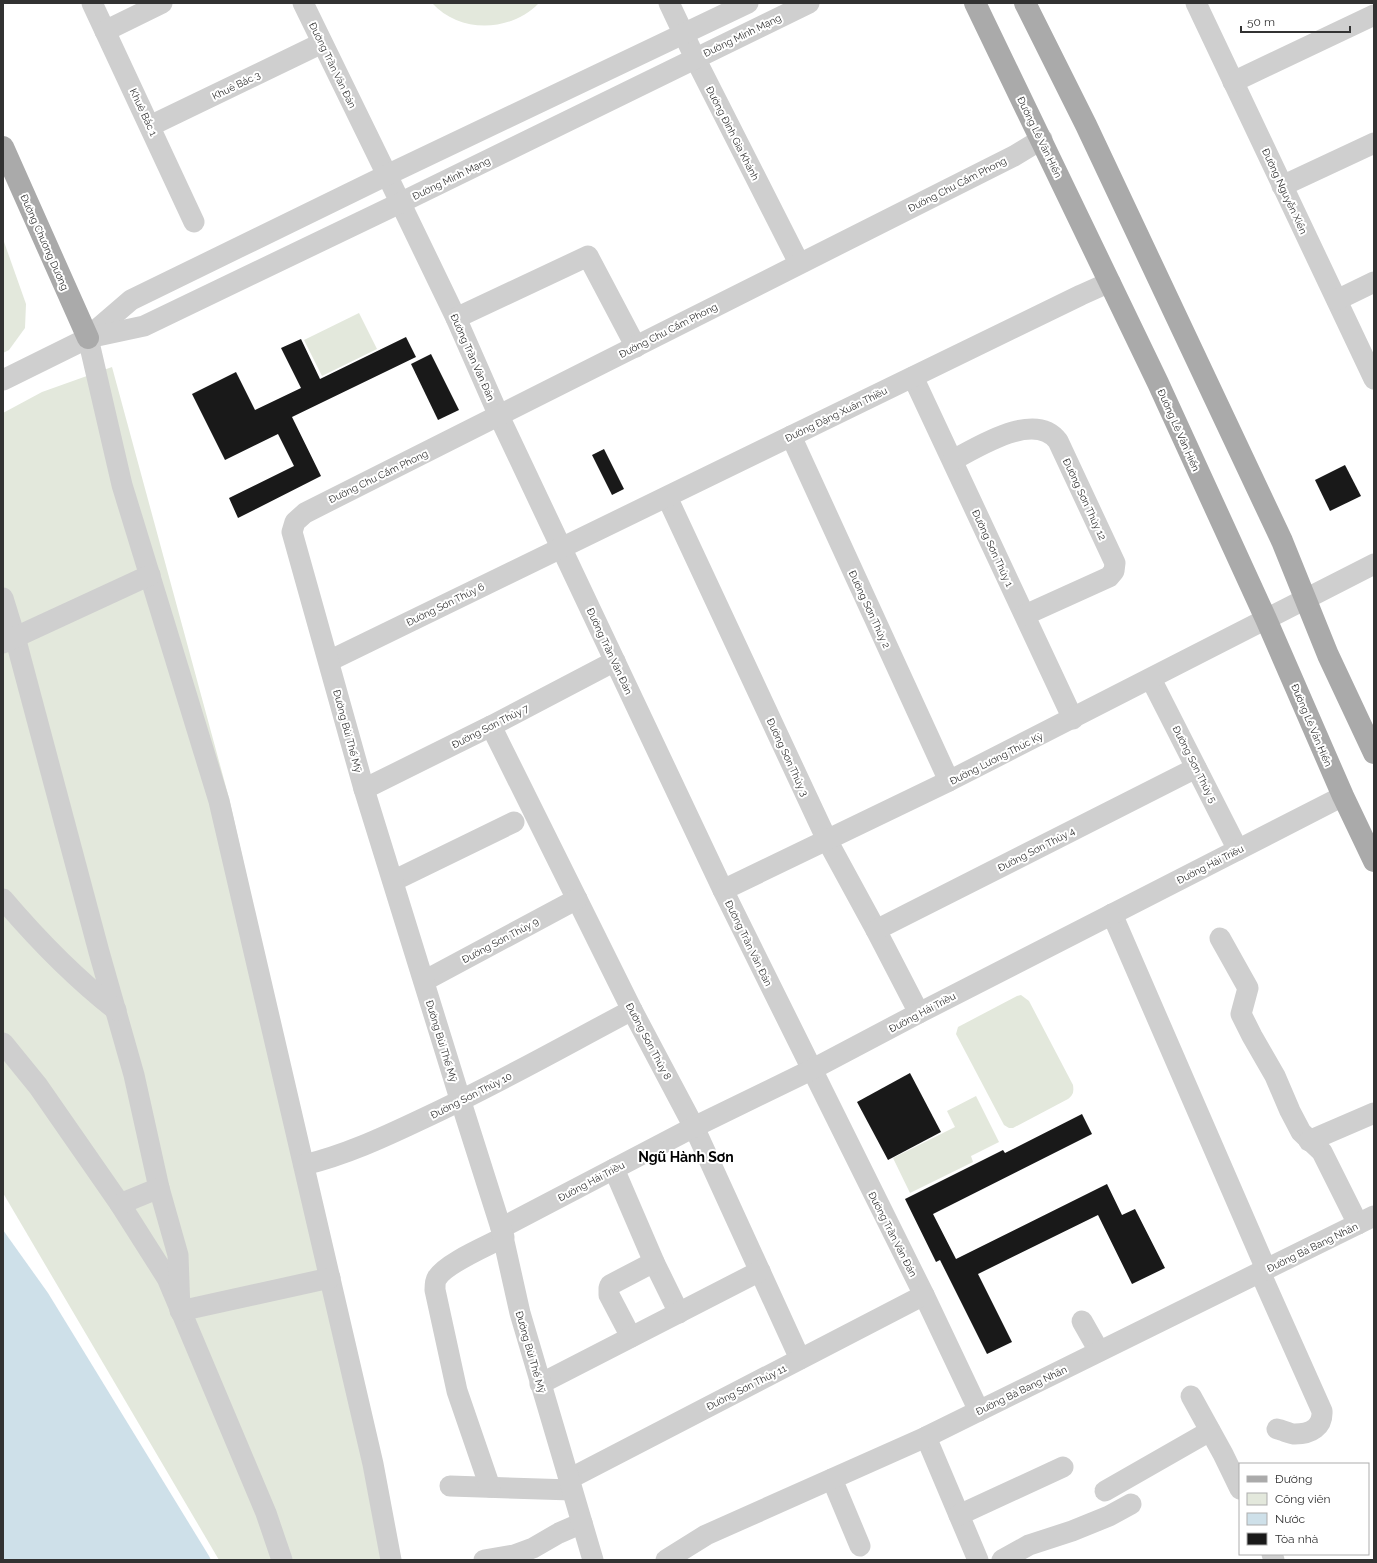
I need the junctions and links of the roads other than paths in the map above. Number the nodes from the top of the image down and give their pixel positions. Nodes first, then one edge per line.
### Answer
1 (92, 3) edge
2 (162, 3) edge
3 (303, 3) edge
4 (669, 3) edge
5 (748, 3) edge
6 (809, 3) edge
7 (1025, 3) edge
8 (1196, 3) edge
9 (973, 6) edge
10 (1374, 15) edge
11 (105, 31) junction
12 (684, 34) junction
13 (322, 43) junction
14 (695, 58) junction
15 (1233, 82) junction
16 (150, 126) junction
17 (1042, 140) junction
18 (1374, 143) edge
19 (3, 147) edge
20 (387, 174) junction
21 (1282, 186) junction
22 (400, 203) junction
23 (194, 222) dead end
24 (799, 263) junction
25 (1110, 282) junction
26 (1374, 282) edge
27 (1337, 300) junction
28 (456, 318) junction
29 (88, 338) junction
30 (636, 347) junction
31 (914, 377) junction
32 (1374, 379) edge
33 (3, 380) edge
34 (499, 416) junction
35 (790, 436) junction
36 (952, 460) junction
37 (667, 496) junction
38 (295, 522) joint
39 (562, 548) junction
40 (1374, 564) edge
41 (150, 575) junction
42 (3, 598) edge
43 (1305, 600) junction
44 (1025, 615) junction
45 (1266, 619) junction
46 (9, 640) edge
47 (329, 661) junction
48 (615, 661) junction
49 (1151, 679) junction
50 (1073, 719) junction
51 (490, 726) junction
52 (1374, 753) edge
53 (1196, 768) junction
54 (950, 781) junction
55 (364, 789) junction
56 (1343, 796) junction
57 (514, 822) dead end
58 (827, 840) junction
59 (1238, 850) junction
60 (1374, 861) edge
61 (393, 881) junction
62 (723, 890) junction
63 (577, 898) junction
64 (3, 899) edge
65 (1112, 914) junction
66 (876, 930) junction
67 (1220, 938) dead end
68 (424, 981) junction
69 (116, 1010) junction
70 (632, 1010) junction
71 (919, 1013) junction
72 (3, 1043) edge
73 (811, 1070) junction
74 (460, 1102) junction
75 (1374, 1113) edge
76 (694, 1127) junction
77 (1310, 1141) junction
78 (304, 1165) junction
79 (614, 1169) junction
80 (159, 1188) junction
81 (120, 1204) junction
82 (1366, 1220) edge
83 (502, 1232) junction
84 (654, 1262) junction
85 (760, 1271) junction
86 (1263, 1271) junction
87 (330, 1278) junction
88 (924, 1295) junction
89 (180, 1311) junction
90 (679, 1313) junction
91 (1082, 1321) dead end
92 (631, 1337) junction
93 (1099, 1351) junction
94 (800, 1359) junction
95 (540, 1384) junction
96 (1191, 1396) dead end
97 (978, 1411) junction
98 (1277, 1429) dead end
99 (1210, 1431) junction
100 (926, 1436) junction
101 (1063, 1467) dead end
102 (832, 1479) junction
103 (571, 1484) junction
104 (450, 1486) dead end
105 (490, 1487) junction
106 (1239, 1487) edge
107 (1105, 1491) dead end
108 (1131, 1504) dead end
109 (960, 1515) junction
110 (582, 1522) junction
111 (860, 1546) dead end
112 (282, 1560) edge
113 (391, 1560) edge
114 (484, 1560) edge
115 (593, 1560) edge
116 (666, 1560) edge
117 (978, 1560) edge
118 (1002, 1560) edge

1 - 11 street, Khuê Bắc 1
2 - 11 street
3 - 13 street, Đường Trần Văn Đán
4 - 12 street, Đường Đinh Gia Khánh
5 - 12 street, Đường Minh Mạng
6 - 14 street, Đường Minh Mạng
7 - 43 main road
8 - 15 street, Đường Nguyễn Xiển
9 - 17 main road, Đường Lê Văn Hiến
10 - 15 street
11 - 16 street, Khuê Bắc 1
12 - 14 street, Đường Đinh Gia Khánh
12 - 20 street, Đường Minh Mạng
13 - 16 street, Khuê Bắc 3
13 - 20 street, Đường Trần Văn Đán
14 - 22 street, Đường Minh Mạng
14 - 24 street, Đường Đinh Gia Khánh
15 - 21 street, Đường Nguyễn Xiển
16 - 23 street, Khuê Bắc 1
17 - 24 street, Đường Chu Cẩm Phong
17 - 25 main road, Đường Lê Văn Hiến
18 - 21 street
19 - 29 main road, Đường Chương Dương
20 - 22 street, Đường Trần Văn Đán
20 - 29 street, Đường Minh Mạng
21 - 27 street, Đường Nguyễn Xiển
22 - 28 street, Đường Trần Văn Đán
22 - 29 street, Đường Minh Mạng
24 - 30 street, Đường Chu Cẩm Phong
25 - 31 street, Đường Đặng Xuân Thiều
25 - 45 main road, Đường Lê Văn Hiến
26 - 27 street
27 - 32 street, Đường Nguyễn Xiển
28 - 30 street
28 - 34 street, Đường Trần Văn Đán
29 - 33 street, Đường Minh Mạng
29 - 41 street
30 - 34 street, Đường Chu Cẩm Phong
31 - 35 street, Đường Đặng Xuân Thiều
31 - 36 street, Đường Sơn Thủy 1
34 - 38 street, Đường Chu Cẩm Phong
34 - 39 street, Đường Trần Văn Đán
35 - 37 street, Đường Đặng Xuân Thiều
35 - 54 street, Đường Sơn Thủy 2
36 - 44 street, Đường Sơn Thủy 1
36 - 44 street, Đường Sơn Thủy 12
37 - 39 street, Đường Đặng Xuân Thiều
37 - 58 street, Đường Sơn Thủy 3
38 - 47 street, Đường Bùi Thế Mỹ
39 - 47 street, Đường Sơn Thủy 6
39 - 48 street, Đường Trần Văn Đán
40 - 43 street, Đường Lương Thúc Kỳ
41 - 46 street
41 - 78 street
42 - 46 street
43 - 45 street, Đường Lương Thúc Kỳ
43 - 52 main road
44 - 50 street, Đường Sơn Thủy 1
45 - 49 street, Đường Lương Thúc Kỳ
45 - 56 main road, Đường Lê Văn Hiến
46 - 69 street
47 - 55 street, Đường Bùi Thế Mỹ
48 - 51 street, Đường Sơn Thủy 7
48 - 62 street, Đường Trần Văn Đán
49 - 50 street, Đường Lương Thúc Kỳ
49 - 53 street, Đường Sơn Thủy 5
50 - 54 street, Đường Lương Thúc Kỳ
51 - 55 street, Đường Sơn Thủy 7
51 - 63 street, Đường Sơn Thủy 8
53 - 59 street, Đường Sơn Thủy 5
53 - 66 street, Đường Sơn Thủy 4
54 - 58 street, Đường Lương Thúc Kỳ
55 - 61 street, Đường Bùi Thế Mỹ
56 - 59 street, Đường Hải Triều
56 - 60 main road, Đường Lê Văn Hiến
57 - 61 street
58 - 62 street, Đường Lương Thúc Kỳ
58 - 66 street, Đường Sơn Thủy 3
59 - 65 street, Đường Hải Triều
61 - 68 street, Đường Bùi Thế Mỹ
62 - 73 street, Đường Trần Văn Đán
63 - 68 street, Đường Sơn Thủy 9
63 - 70 street, Đường Sơn Thủy 8
64 - 69 street
65 - 71 street, Đường Hải Triều
65 - 86 street
66 - 71 street, Đường Sơn Thủy 3
67 - 77 street
68 - 74 street, Đường Bùi Thế Mỹ
69 - 80 street
70 - 74 street, Đường Sơn Thủy 10
70 - 76 street, Đường Sơn Thủy 8
71 - 73 street, Đường Hải Triều
72 - 81 street
73 - 76 street, Đường Hải Triều
73 - 88 street, Đường Trần Văn Đán
74 - 78 street, Đường Sơn Thủy 10
74 - 83 street, Đường Bùi Thế Mỹ
75 - 77 street
76 - 79 street, Đường Hải Triều
76 - 85 street, Đường Sơn Thủy 8
77 - 82 street
78 - 87 street
79 - 83 street, Đường Hải Triều
79 - 84 street
80 - 81 street
80 - 89 street
81 - 89 street
82 - 86 street, Đường Bà Bang Nhãn
83 - 95 street, Đường Bùi Thế Mỹ
83 - 105 street, Đường Hải Triều
84 - 90 street
84 - 92 street
85 - 90 street
85 - 94 street, Đường Sơn Thủy 8
86 - 93 street, Đường Bà Bang Nhãn
86 - 98 street
87 - 89 street
87 - 113 street
88 - 94 street, Đường Sơn Thủy 11
88 - 97 street, Đường Trần Văn Đán
89 - 112 street
90 - 92 street
91 - 93 street
92 - 95 street
93 - 97 street, Đường Bà Bang Nhãn
94 - 103 street, Đường Sơn Thủy 11
95 - 103 street, Đường Bùi Thế Mỹ
96 - 99 street
97 - 100 street, Đường Bà Bang Nhãn
99 - 106 street
99 - 107 street
100 - 102 street, Đường Bà Bang Nhãn
100 - 109 street
101 - 109 street
102 - 111 street
102 - 116 street, Đường Bà Bang Nhãn
103 - 105 street
103 - 110 street, Đường Bùi Thế Mỹ
104 - 105 street
108 - 118 street
109 - 117 street
110 - 114 street
110 - 115 street, Đường Bùi Thế Mỹ

